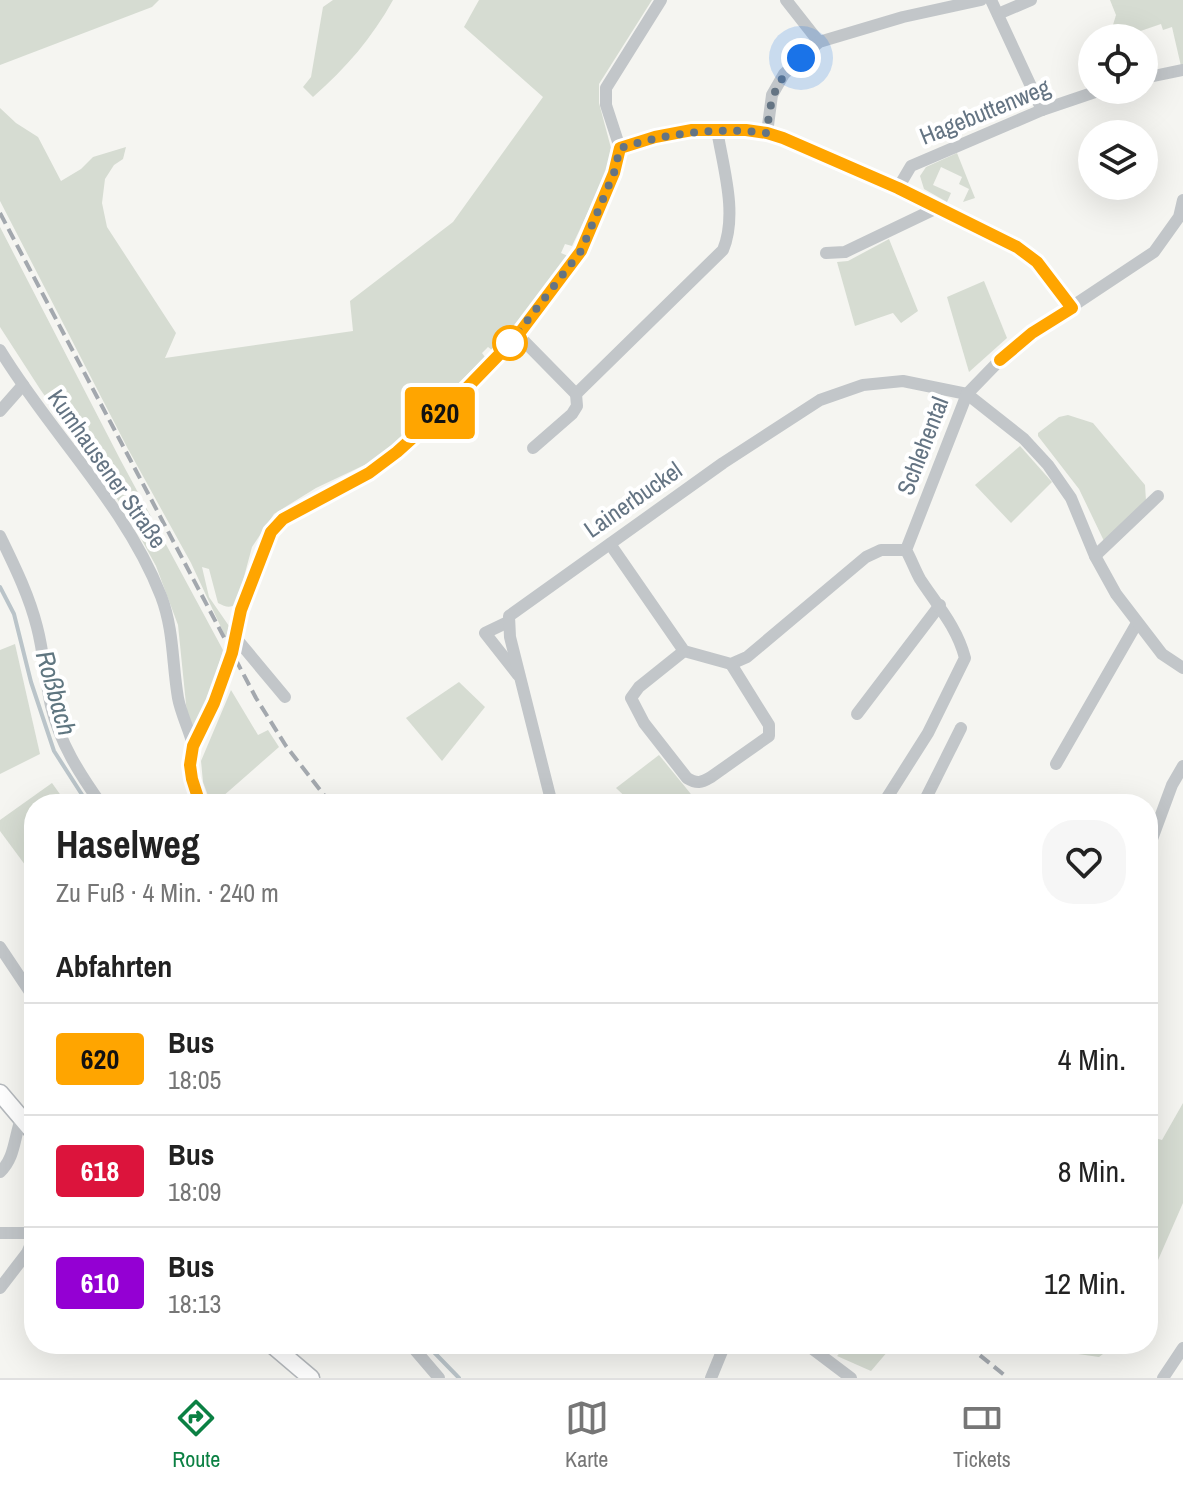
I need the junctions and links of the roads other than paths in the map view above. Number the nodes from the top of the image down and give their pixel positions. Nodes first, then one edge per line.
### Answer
1 (661, 0) edge
2 (786, 0) edge
3 (981, 0) edge
4 (991, 0) edge
5 (1031, 0) edge
6 (998, 14) junction
7 (819, 42) junction
8 (1182, 70) edge
9 (1158, 75) edge
10 (1078, 98) edge
11 (1042, 110) junction
12 (717, 130) junction
13 (767, 133) junction
14 (620, 148) junction
15 (898, 188) junction
16 (1183, 200) edge
17 (939, 207) junction
18 (826, 253) dead end
19 (1072, 308) junction
20 (518, 335) junction
21 (0, 350) edge
22 (23, 385) junction
23 (576, 394) junction
24 (967, 394) junction
25 (0, 411) edge
26 (533, 448) dead end
27 (1158, 496) dead end
28 (0, 536) edge
29 (610, 544) junction
30 (906, 550) junction
31 (1095, 556) junction
32 (940, 605) junction
33 (508, 622) junction
34 (1137, 623) junction
35 (235, 637) junction
36 (684, 651) junction
37 (731, 664) junction
38 (1183, 668) edge
39 (520, 678) junction
40 (285, 697) dead end
41 (857, 714) dead end
42 (961, 728) dead end
43 (193, 746) junction
44 (1056, 764) dead end
45 (1183, 766) edge
46 (94, 794) edge
47 (197, 794) edge
48 (549, 794) edge
49 (889, 794) edge
50 (928, 794) edge
51 (1158, 823) edge
52 (0, 947) edge
53 (24, 983) edge
54 (0, 1093) edge
55 (21, 1119) junction
56 (24, 1122) edge
57 (0, 1172) edge
58 (0, 1233) edge
59 (24, 1233) edge
60 (24, 1257) edge
61 (0, 1288) edge
62 (1183, 1348) edge
63 (283, 1354) edge
64 (419, 1354) edge
65 (721, 1354) edge
66 (819, 1354) edge
67 (311, 1378) edge
68 (439, 1378) edge
69 (711, 1378) edge
70 (851, 1378) edge
71 (1163, 1378) edge

1 - 14 street
2 - 7 street
3 - 7 street
4 - 6 street
5 - 6 street
6 - 11 street
7 - 13 street
8 - 9 street
10 - 11 street, Hagebuttenweg
11 - 15 street, Hagebuttenweg
12 - 13 street
12 - 14 street
12 - 23 street
13 - 15 street
14 - 20 street
15 - 17 street
16 - 19 street, Schlehental
17 - 18 street
17 - 19 street
19 - 24 street, Schlehental
20 - 23 street
20 - 35 street
21 - 22 street, Kumhausener Straße
22 - 25 street
22 - 43 street, Kumhausener Straße
23 - 26 street
24 - 29 street, Lainerbuckel
24 - 30 street, Schlehental
24 - 31 street
27 - 31 street
28 - 46 street
29 - 33 street, Lainerbuckel
29 - 36 street
30 - 32 street
30 - 37 street
31 - 34 street
32 - 41 street
32 - 49 street
33 - 39 street
33 - 39 street, Lainerbuckel
34 - 38 street
34 - 44 street
35 - 40 street
35 - 43 street
36 - 37 street
36 - 37 street
39 - 48 street
42 - 50 street
43 - 47 street, Kumhausener Straße
45 - 51 street
52 - 53 street
54 - 55 main road
55 - 56 main road
55 - 57 street
58 - 59 street
60 - 61 street
62 - 71 street
63 - 67 main road
64 - 68 street
65 - 69 street
66 - 70 street

